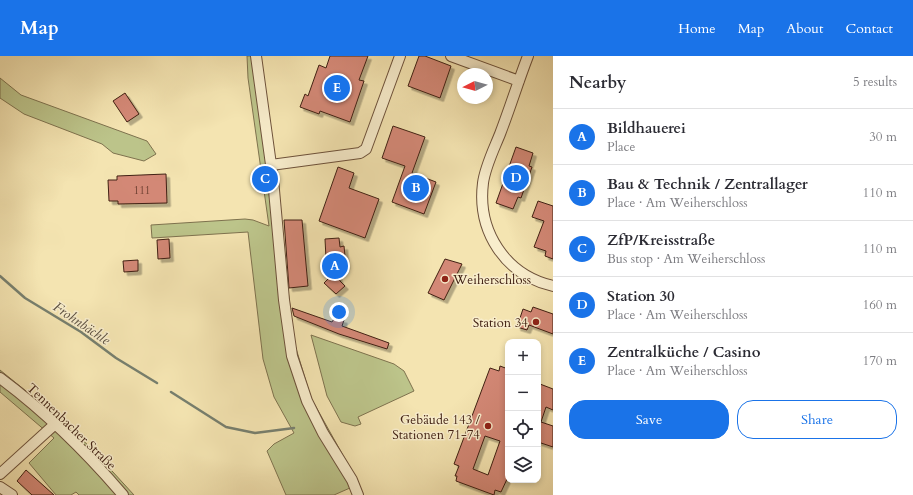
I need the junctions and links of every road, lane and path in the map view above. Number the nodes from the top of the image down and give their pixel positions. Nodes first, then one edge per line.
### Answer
1 (256, 56) edge
2 (400, 56) edge
3 (451, 56) edge
4 (528, 56) edge
5 (519, 81) junction
6 (271, 166) junction
7 (553, 286) edge
8 (0, 378) edge
9 (54, 425) junction
10 (0, 474) edge
11 (0, 487) edge
12 (12, 495) edge
13 (122, 495) edge
14 (358, 495) edge

1 - 6 street
2 - 6 street
3 - 5 street
4 - 5 street
5 - 7 street
6 - 14 street
8 - 9 street, Tennenbacher Straße
9 - 10 street
9 - 13 street, Tennenbacher Straße
11 - 12 street

